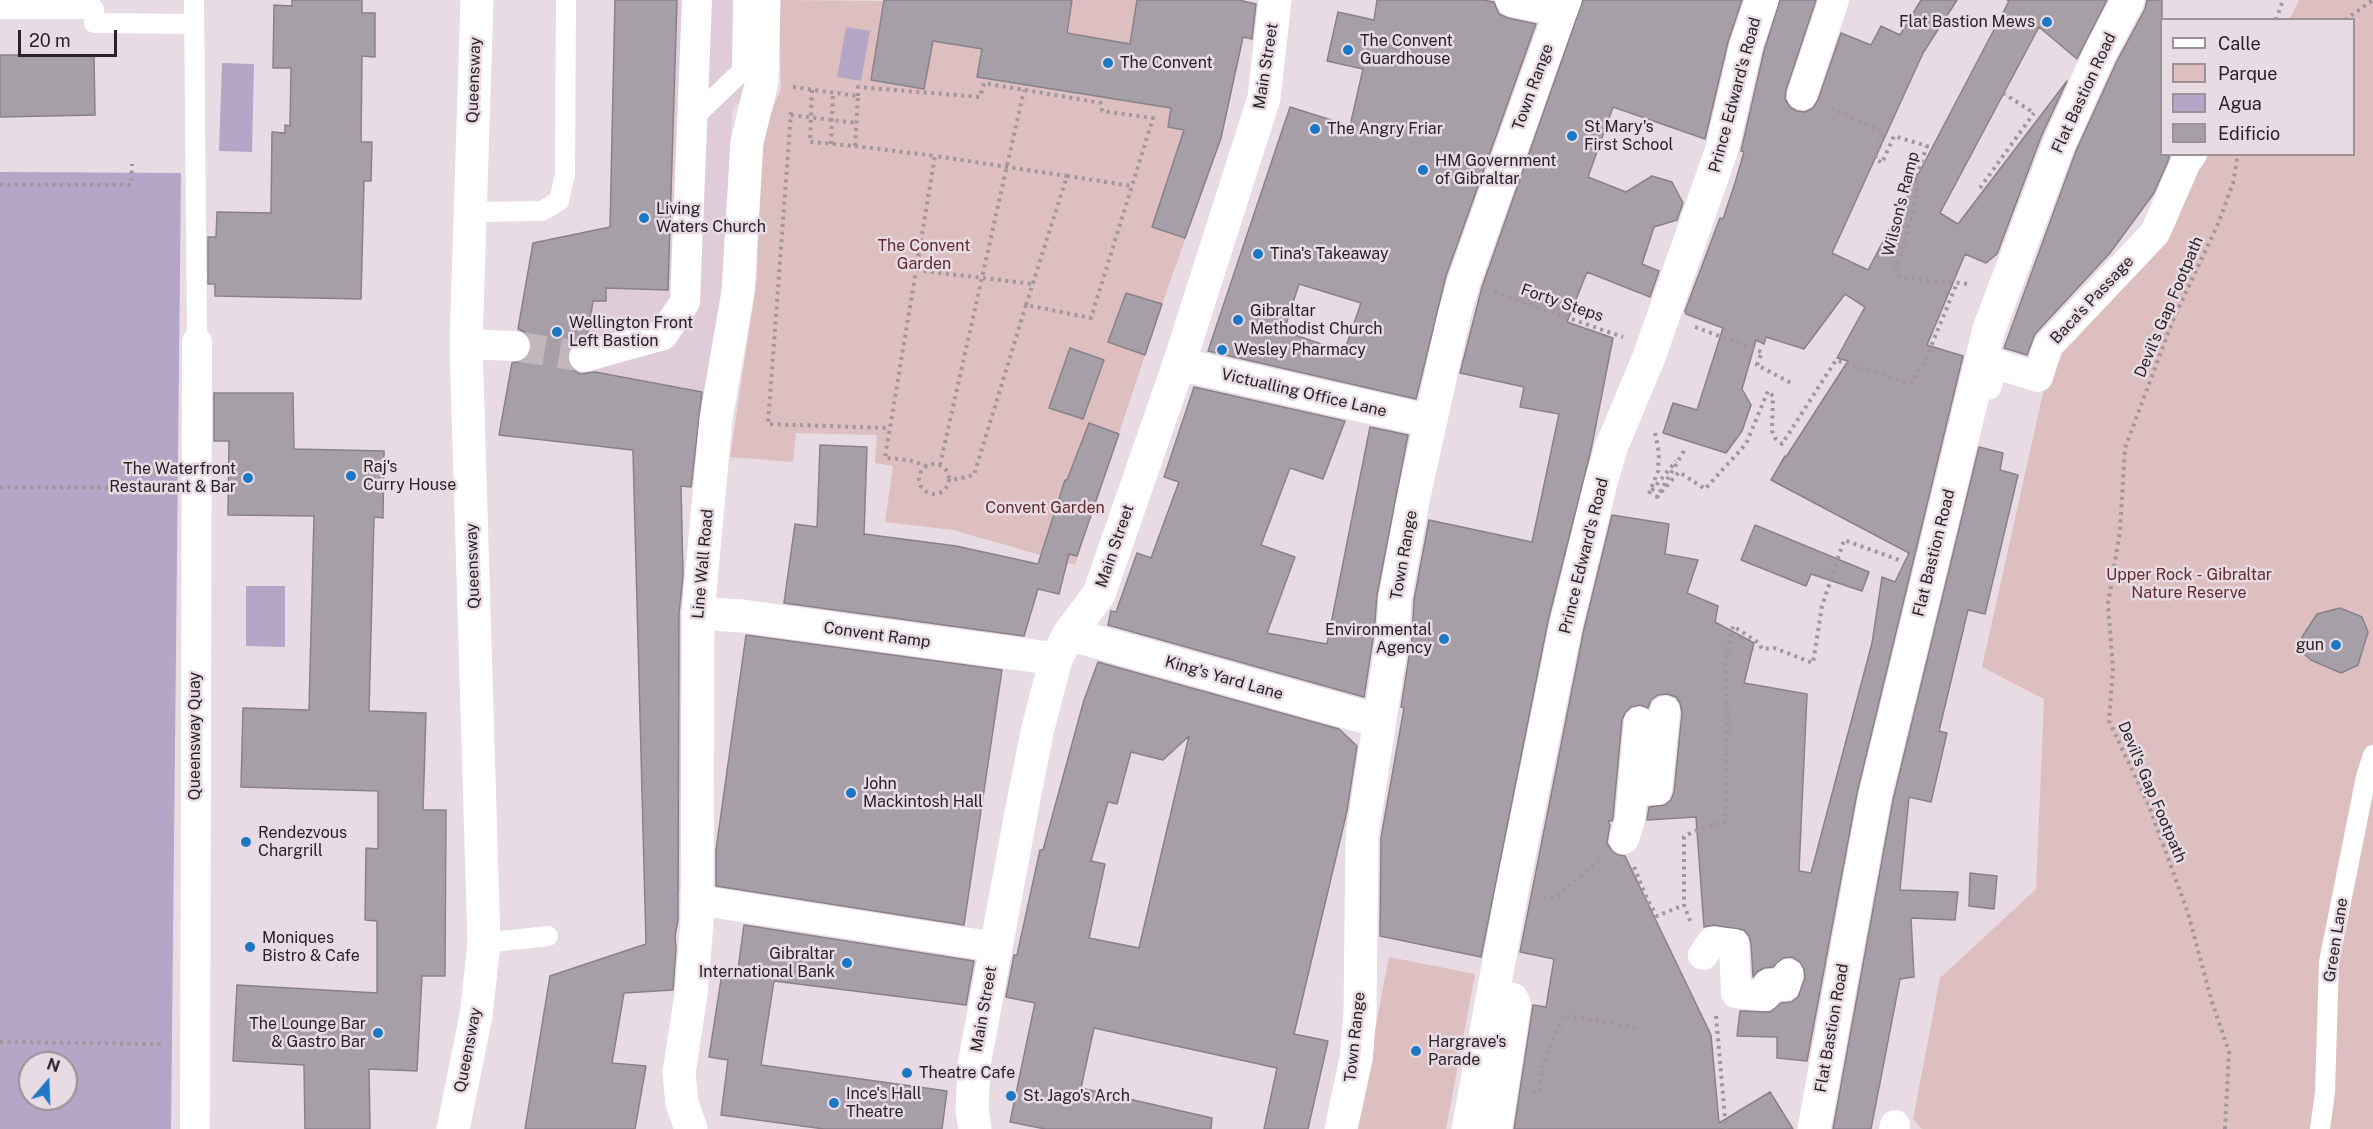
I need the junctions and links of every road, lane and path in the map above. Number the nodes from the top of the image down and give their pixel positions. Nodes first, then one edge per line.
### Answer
1 (194, 0) edge
2 (477, 0) edge
3 (566, 0) edge
4 (697, 0) edge
5 (743, 0) edge
6 (764, 0) edge
7 (1275, 0) edge
8 (1512, 0) edge
9 (1762, 0) edge
10 (1834, 0) edge
11 (2128, 0) edge
12 (2283, 0) edge
13 (2373, 0) edge
14 (1563, 5) edge
15 (0, 9) edge
16 (2277, 18) edge
17 (2348, 18) edge
18 (194, 24) junction
19 (812, 90) junction
20 (1024, 90) junction
21 (833, 92) junction
22 (2003, 93) dead end
23 (1802, 95) joint
24 (792, 96) dead end
25 (858, 96) junction
26 (792, 106) dead end
27 (2034, 113) dead end
28 (791, 115) junction
29 (693, 118) junction
30 (812, 118) junction
31 (832, 120) junction
32 (857, 123) junction
33 (831, 144) junction
34 (855, 146) junction
35 (935, 156) junction
36 (2190, 156) edge
37 (2238, 156) edge
38 (132, 164) dead end
39 (1006, 166) junction
40 (1067, 176) junction
41 (0, 185) edge
42 (1132, 186) junction
43 (470, 212) junction
44 (916, 270) junction
45 (983, 278) junction
46 (1464, 281) junction
47 (1957, 283) junction
48 (1033, 284) junction
49 (1965, 285) dead end
50 (1026, 305) junction
51 (1689, 324) dead end
52 (197, 342) joint
53 (466, 344) junction
54 (515, 345) tunnel mouth
55 (1652, 348) junction
56 (584, 357) tunnel mouth
57 (1179, 364) junction
58 (1976, 381) junction
59 (1791, 383) dead end
60 (1430, 422) junction
61 (1654, 426) dead end
62 (889, 428) junction
63 (940, 465) junction
64 (927, 466) junction
65 (949, 481) junction
66 (0, 487) edge
67 (165, 489) dead end
68 (1931, 571) junction
69 (698, 613) junction
70 (1062, 647) junction
71 (1652, 716) dead end
72 (1379, 721) junction
73 (2373, 755) edge
74 (1624, 839) junction
75 (1512, 891) junction
76 (697, 900) junction
77 (548, 936) dead end
78 (484, 943) junction
79 (995, 947) junction
80 (1703, 955) dead end
81 (1788, 974) dead end
82 (1493, 993) junction
83 (1640, 1028) dead end
84 (0, 1042) edge
85 (171, 1044) dead end
86 (1503, 1090) junction
87 (690, 1128) edge
88 (195, 1129) edge
89 (453, 1129) edge
90 (975, 1129) edge
91 (1341, 1129) edge
92 (1468, 1129) edge
93 (1497, 1129) edge
94 (1814, 1129) edge
95 (2225, 1129) edge
96 (2320, 1129) edge

1 - 18 lane
2 - 43 street, Queensway
3 - 43 lane
4 - 29 street
5 - 29 lane
6 - 69 street, Line Wall Road
7 - 57 street, Main Street
8 - 14 street
9 - 55 street, Prince Edward's Road
10 - 23 street
11 - 58 street, Flat Bastion Road
12 - 16 path
13 - 17 path
14 - 46 street, Town Range
15 - 18 lane
18 - 52 lane
19 - 21 path
19 - 24 path
19 - 30 path
20 - 25 path
20 - 39 path
20 - 42 path
21 - 25 path
21 - 31 path
22 - 27 path
23 - 47 path, Wilson's Ramp
25 - 32 path
26 - 28 path
28 - 30 path
28 - 62 path
29 - 56 street
30 - 31 path
30 - 33 path
31 - 32 path
31 - 33 path
32 - 34 path
33 - 34 path
34 - 35 path
35 - 39 path
35 - 44 path
36 - 58 street, Baca's Passage
37 - 95 path, Devil's Gap Footpath
38 - 41 path
39 - 40 path
39 - 45 path
40 - 42 path
40 - 48 path
42 - 50 path
43 - 53 street, Queensway
44 - 45 path
44 - 62 path
45 - 48 path
45 - 63 path
46 - 55 path, Forty Steps
46 - 60 street, Town Range
47 - 49 path, Wilson's Ramp
47 - 61 path
48 - 50 path
50 - 65 path
51 - 59 path
52 - 88 street, Queensway Quay
53 - 54 street
53 - 78 street, Queensway
55 - 75 street, Prince Edward's Road
57 - 60 street, Victualling Office Lane
57 - 70 street, Main Street
58 - 68 street, Flat Bastion Road
60 - 72 street, Town Range
62 - 64 path
63 - 64 path
63 - 65 path
64 - 65 path
66 - 67 path
68 - 74 path
68 - 94 street, Flat Bastion Road
69 - 70 street, Convent Ramp
69 - 76 street, Line Wall Road
70 - 72 street, King's Yard Lane
70 - 79 street, Main Street
71 - 74 street
72 - 91 street, Town Range
73 - 96 lane, Green Lane
74 - 75 path
75 - 82 street, Prince Edward's Road
76 - 79 street
76 - 87 street, Line Wall Road
77 - 78 lane
78 - 89 street, Queensway
79 - 90 street, Main Street
80 - 81 street
82 - 86 street
82 - 92 street, Prince Edward's Road
83 - 86 path
84 - 85 path
86 - 93 street

